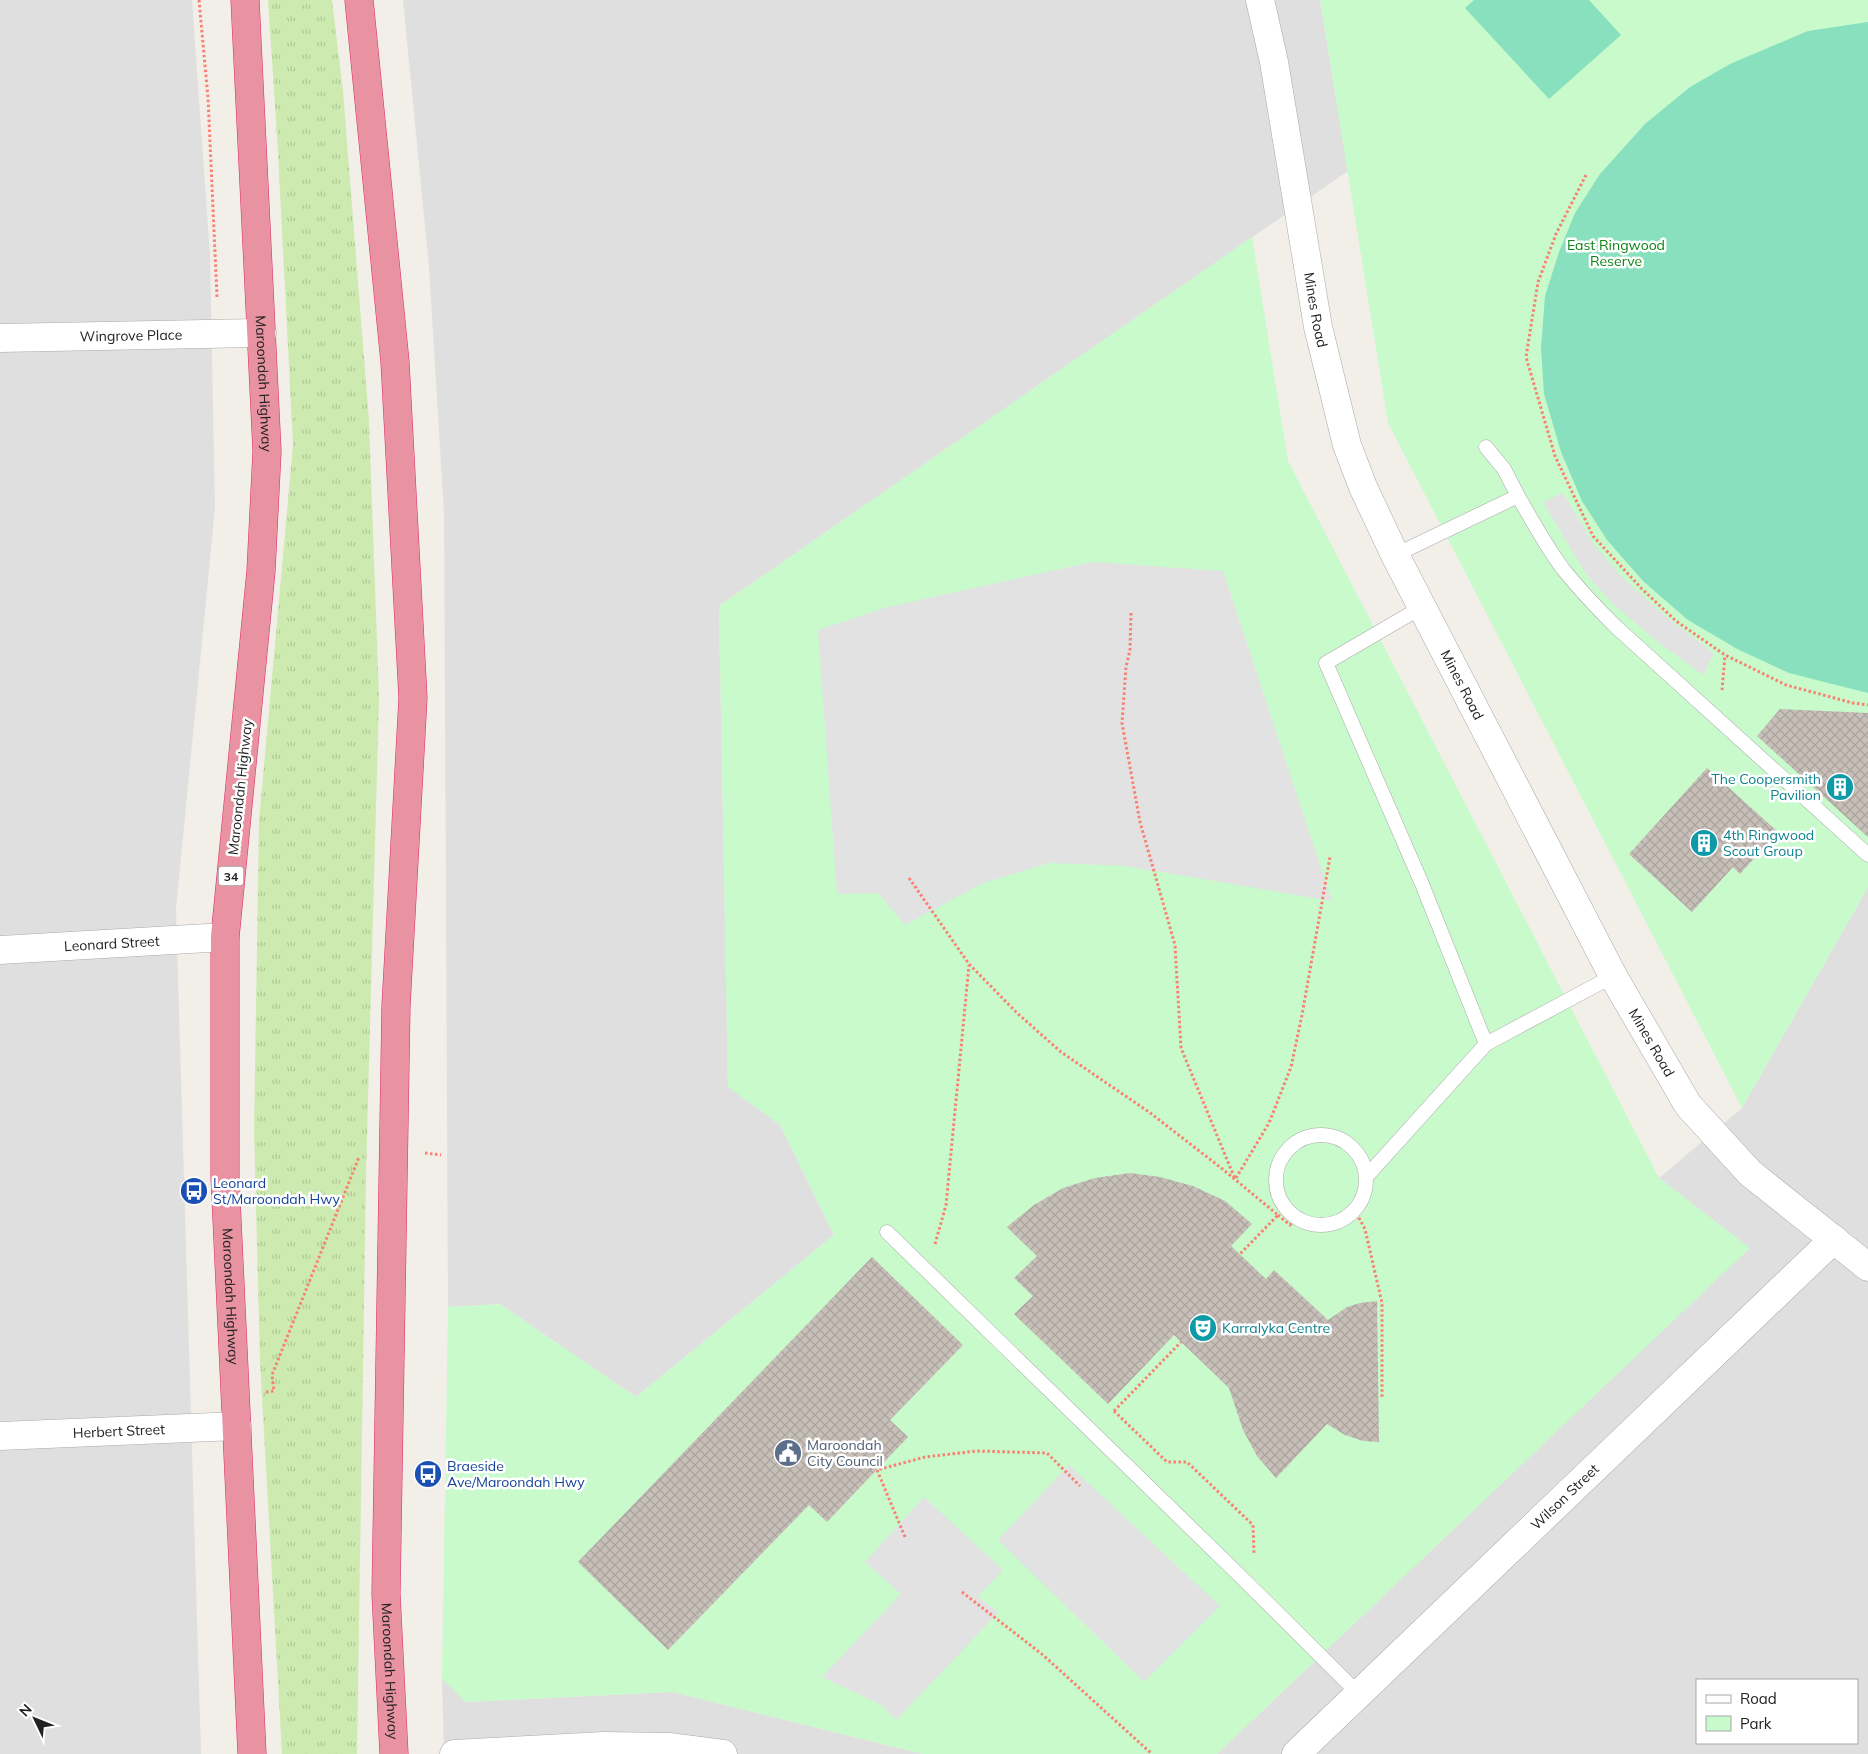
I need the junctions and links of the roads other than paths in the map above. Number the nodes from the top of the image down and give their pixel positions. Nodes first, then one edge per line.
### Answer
1 (246, 0) edge
2 (359, 0) edge
3 (1260, 0) edge
4 (262, 333) junction
5 (0, 338) edge
6 (1486, 447) dead end
7 (1518, 496) junction
8 (1395, 556) junction
9 (1422, 606) junction
10 (1868, 855) edge
11 (225, 937) junction
12 (0, 950) edge
13 (1613, 976) junction
14 (1486, 1044) junction
15 (1366, 1177) junction
16 (886, 1232) dead end
17 (1834, 1239) junction
18 (1868, 1267) edge
19 (237, 1426) junction
20 (0, 1436) edge
21 (1359, 1694) junction
22 (252, 1754) edge
23 (394, 1754) edge
24 (454, 1754) edge
25 (723, 1754) edge
26 (1296, 1754) edge

1 - 4 highway, Maroondah Highway / 34
2 - 23 highway, Maroondah Highway
3 - 8 street, Mines Road
4 - 5 street, Wingrove Place
4 - 11 highway, Maroondah Highway / 34
6 - 7 lane
7 - 8 lane
7 - 10 lane
8 - 9 street, Mines Road
9 - 13 street, Mines Road
9 - 14 lane
11 - 12 street, Leonard Street
11 - 19 highway, Maroondah Highway / 34
13 - 14 lane
13 - 17 street, Mines Road
14 - 15 lane
15 - 15 lane
16 - 21 lane
17 - 18 street, Mines Road
17 - 21 street, Wilson Street
19 - 20 street, Herbert Street
19 - 22 highway, Maroondah Highway / 34
21 - 26 street, Wilson Street
24 - 25 street

